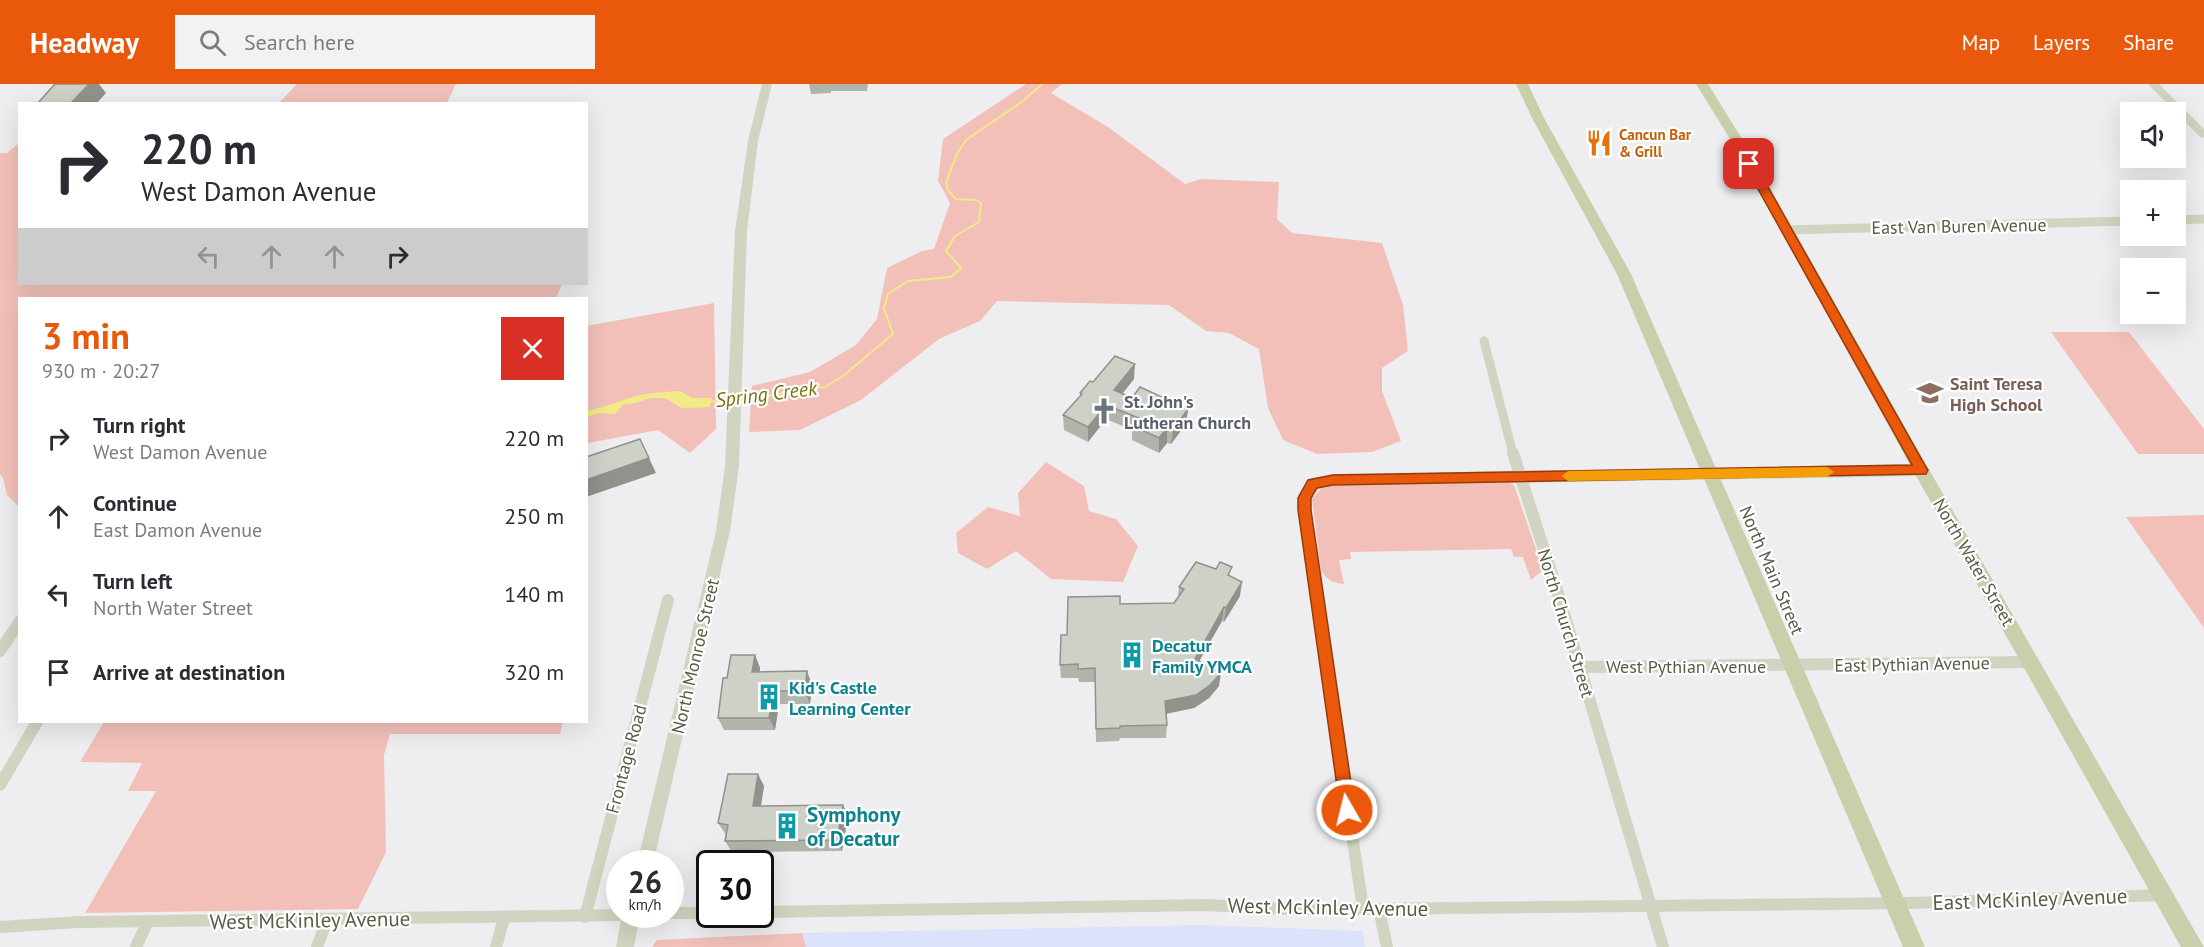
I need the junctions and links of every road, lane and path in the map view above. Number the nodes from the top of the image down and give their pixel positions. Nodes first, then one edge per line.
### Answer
1 (767, 84) edge
2 (1522, 84) edge
3 (1702, 84) edge
4 (1713, 84) edge
5 (2153, 84) edge
6 (2203, 132) edge
7 (1741, 147) junction
8 (2204, 219) edge
9 (2186, 220) edge
10 (2120, 221) edge
11 (1787, 230) junction
12 (1484, 341) dead end
13 (1921, 470) junction
14 (1710, 474) junction
15 (1519, 477) junction
16 (668, 600) dead end
17 (18, 624) edge
18 (0, 651) edge
19 (2032, 662) junction
20 (1792, 666) junction
21 (1580, 667) junction
22 (36, 723) edge
23 (0, 785) edge
24 (648, 850) edge
25 (2164, 895) junction
26 (1896, 902) junction
27 (1650, 906) junction
28 (1363, 909) junction
29 (1379, 909) junction
30 (774, 912) edge
31 (606, 916) edge
32 (585, 917) junction
33 (504, 918) junction
34 (327, 920) junction
35 (148, 921) junction
36 (0, 927) edge
37 (629, 928) edge
38 (136, 947) edge
39 (317, 947) edge
40 (496, 947) edge
41 (625, 947) edge
42 (1387, 947) edge
43 (1663, 947) edge
44 (1914, 947) edge
45 (2193, 947) edge

1 - 24 street, North Monroe Street
2 - 14 main road, North Main Street
3 - 7 main road, North Water Street
4 - 7 main road
5 - 6 street
7 - 11 main road, North Water Street
8 - 9 street
10 - 11 street, East Van Buren Avenue
11 - 13 main road, North Water Street
12 - 15 street, North Church Street
13 - 14 street
13 - 19 main road, North Water Street
14 - 15 street
14 - 20 main road, North Main Street
15 - 21 street, North Church Street
15 - 28 street
16 - 32 street, Frontage Road
17 - 18 street
19 - 20 street, East Pythian Avenue
19 - 25 main road, North Water Street
20 - 21 street, West Pythian Avenue
20 - 26 main road, North Main Street
21 - 27 street, North Church Street
22 - 23 street
25 - 26 street, East McKinley Avenue
25 - 45 main road, North Water Street
26 - 27 street, West McKinley Avenue
26 - 44 main road, North Main Street
27 - 29 street, West McKinley Avenue
27 - 43 street, North Church Street
28 - 29 street, West McKinley Avenue
28 - 30 street, West McKinley Avenue
29 - 42 street
31 - 32 street, West McKinley Avenue
32 - 33 street, West McKinley Avenue
33 - 34 street, West McKinley Avenue
33 - 40 street
34 - 35 street, West McKinley Avenue
34 - 39 street
35 - 36 street, West McKinley Avenue
35 - 38 street
37 - 41 street

